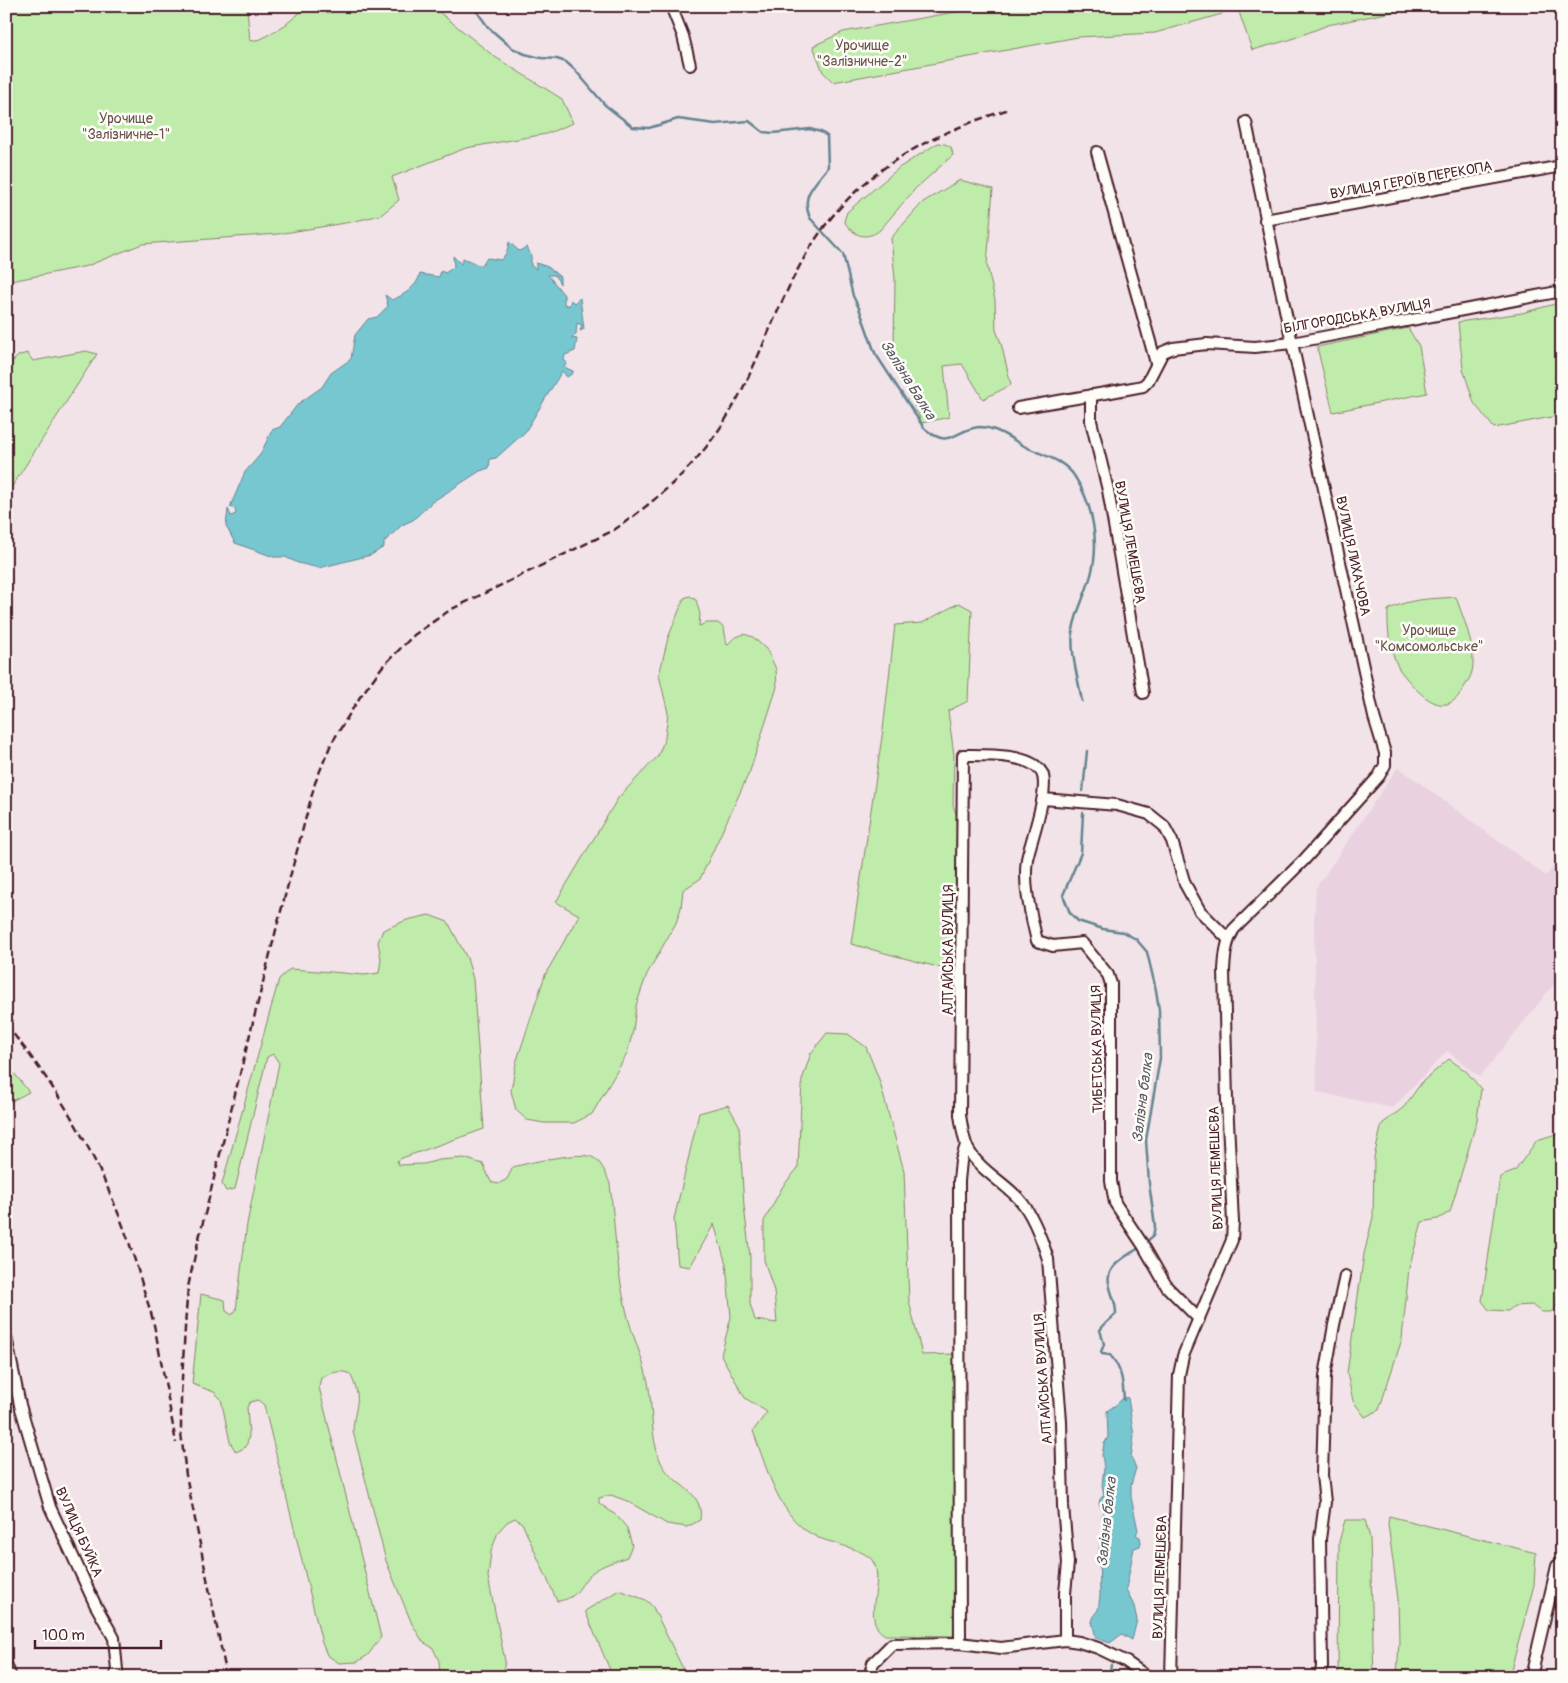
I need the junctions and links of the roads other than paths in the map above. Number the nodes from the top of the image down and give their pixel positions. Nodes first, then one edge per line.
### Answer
1 (671, 6) edge
2 (690, 65) dead end
3 (1246, 122) dead end
4 (1097, 152) dead end
5 (1562, 166) edge
6 (1265, 220) junction
7 (1562, 291) edge
8 (1292, 343) junction
9 (1157, 360) junction
10 (1091, 395) junction
11 (1018, 408) dead end
12 (1143, 694) dead end
13 (963, 754) joint
14 (1042, 799) junction
15 (1228, 939) junction
16 (966, 1145) junction
17 (1345, 1276) dead end
18 (1198, 1318) junction
19 (6, 1337) edge
20 (1559, 1566) edge
21 (1065, 1640) junction
22 (960, 1643) junction
23 (6, 1664) edge
24 (10, 1677) edge
25 (115, 1677) edge
26 (870, 1677) edge
27 (1148, 1677) edge
28 (1171, 1677) edge
29 (1320, 1677) edge
30 (1531, 1677) edge

1 - 2 street
3 - 6 street, ВУЛИЦЯ ЛИХАЧОВА
4 - 9 street
5 - 6 street, ВУЛИЦЯ ГЕРОЇВ ПЕРЕКОПА
6 - 8 street, ВУЛИЦЯ ЛИХАЧОВА
7 - 8 street, БІЛГОРОДСЬКА ВУЛИЦЯ
8 - 9 street, БІЛГОРОДСЬКА ВУЛИЦЯ
8 - 15 street, ВУЛИЦЯ ЛИХАЧОВА
9 - 10 street
10 - 11 street
10 - 12 street, ВУЛИЦЯ ЛЕМЕШЄВА
13 - 14 street, ТИБЕТСЬКА ВУЛИЦЯ
13 - 16 street, АЛТАЙСЬКА ВУЛИЦЯ
14 - 15 street
14 - 18 street, ТИБЕТСЬКА ВУЛИЦЯ
15 - 18 street, ВУЛИЦЯ ЛЕМЕШЄВА
16 - 21 street, АЛТАЙСЬКА ВУЛИЦЯ
16 - 22 street, АЛТАЙСЬКА ВУЛИЦЯ
17 - 29 street
18 - 28 street, ВУЛИЦЯ ЛЕМЕШЄВА
19 - 25 street, ВУЛИЦЯ БУЙКА
20 - 30 street
21 - 22 street
21 - 27 street
22 - 26 street
23 - 24 street

